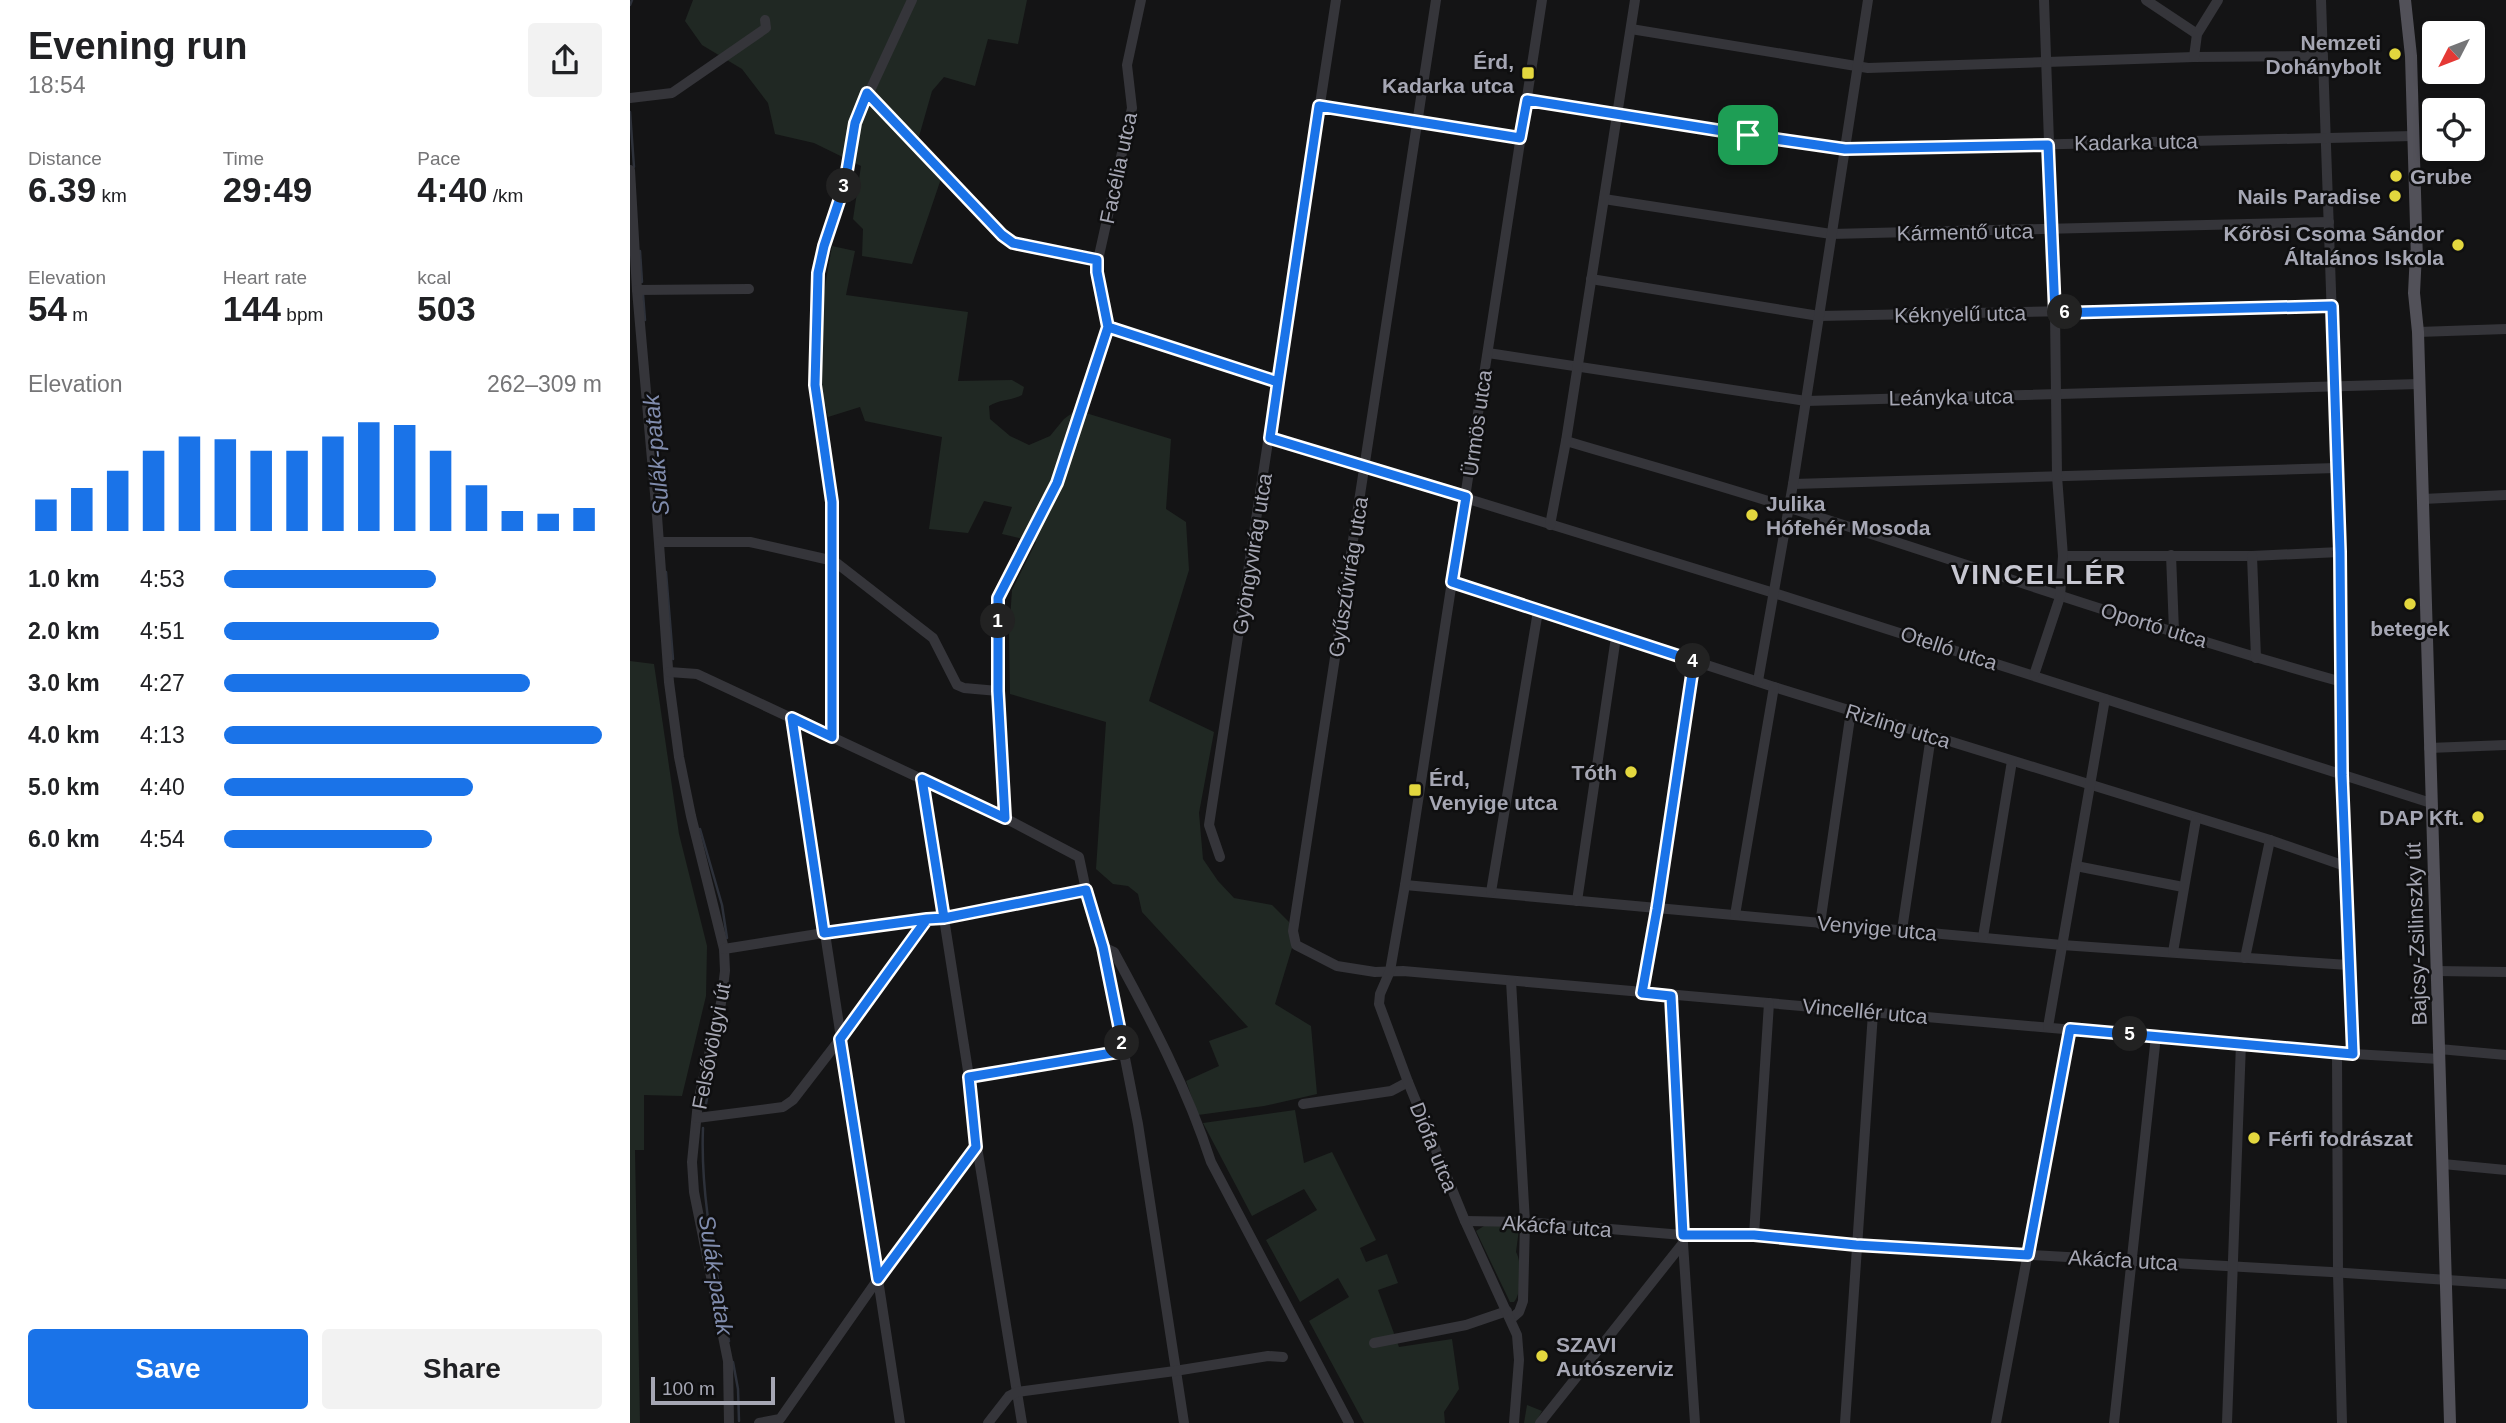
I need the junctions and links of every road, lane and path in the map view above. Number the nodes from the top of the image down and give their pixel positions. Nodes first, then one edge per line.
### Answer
1 (912, 0) edge
2 (1141, 0) edge
3 (1336, 0) edge
4 (1436, 0) edge
5 (1542, 0) edge
6 (1635, 0) edge
7 (1868, 0) edge
8 (2044, 0) edge
9 (2146, 0) edge
10 (2218, 0) edge
11 (2321, 0) edge
12 (2405, 0) edge
13 (765, 20) dead end
14 (1631, 29) junction
15 (2197, 34) junction
16 (2322, 56) junction
17 (2193, 57) junction
18 (2046, 63) junction
19 (1857, 66) junction
20 (867, 93) junction
21 (630, 98) edge
22 (1527, 100) junction
23 (1319, 106) junction
24 (1616, 115) junction
25 (1418, 122) junction
26 (2413, 136) junction
27 (2327, 137) junction
28 (1520, 138) junction
29 (2048, 145) junction
30 (1845, 149) junction
31 (630, 170) edge
32 (1604, 199) junction
33 (2329, 222) junction
34 (2052, 230) junction
35 (1831, 234) junction
36 (1097, 260) junction
37 (1591, 279) junction
38 (749, 289) dead end
39 (637, 290) junction
40 (2332, 306) junction
41 (2055, 313) junction
42 (1819, 316) junction
43 (2417, 325) junction
44 (1108, 327) junction
45 (2506, 330) edge
46 (1488, 353) junction
47 (1577, 365) junction
48 (1278, 382) junction
49 (2419, 384) junction
50 (2334, 388) junction
51 (2055, 395) junction
52 (1806, 401) junction
53 (1270, 438) junction
54 (1566, 441) junction
55 (1365, 468) junction
56 (2336, 468) junction
57 (2057, 476) junction
58 (1793, 484) junction
59 (2506, 495) edge
60 (1466, 497) junction
61 (2423, 499) junction
62 (1788, 507) junction
63 (1550, 525) junction
64 (659, 542) junction
65 (2340, 552) junction
66 (2171, 555) junction
67 (2252, 555) junction
68 (2063, 556) junction
69 (834, 561) junction
70 (1452, 582) junction
71 (1774, 593) junction
72 (2060, 597) junction
73 (1538, 611) junction
74 (2174, 631) junction
75 (1616, 637) junction
76 (2256, 658) junction
77 (1694, 661) junction
78 (668, 672) junction
79 (2035, 675) junction
80 (1758, 681) junction
81 (2342, 681) junction
82 (1774, 687) junction
83 (998, 691) junction
84 (2105, 699) junction
85 (1851, 711) junction
86 (792, 718) junction
87 (1931, 736) junction
88 (832, 737) junction
89 (2506, 744) edge
90 (2429, 748) junction
91 (2012, 761) junction
92 (2342, 775) junction
93 (922, 779) junction
94 (2089, 784) junction
95 (2431, 803) junction
96 (1005, 818) junction
97 (2196, 819) junction
98 (2270, 840) junction
99 (1220, 857) dead end
100 (2076, 866) junction
101 (2345, 866) junction
102 (1405, 885) junction
103 (2183, 887) junction
104 (1086, 890) junction
105 (1491, 892) junction
106 (1577, 901) junction
107 (1657, 909) junction
108 (1735, 915) junction
109 (944, 918) junction
110 (927, 919) junction
111 (1820, 924) junction
112 (1902, 930) junction
113 (824, 933) junction
114 (1983, 937) junction
115 (1296, 945) joint
116 (2062, 945) junction
117 (1103, 947) junction
118 (724, 949) junction
119 (2173, 952) junction
120 (2245, 958) junction
121 (2348, 965) junction
122 (1390, 971) junction
123 (2436, 971) junction
124 (2506, 972) edge
125 (1511, 981) junction
126 (1642, 993) junction
127 (1671, 996) junction
128 (1769, 1003) junction
129 (1873, 1013) junction
130 (2048, 1027) junction
131 (2070, 1029) junction
132 (2156, 1037) junction
133 (840, 1039) junction
134 (2241, 1044) junction
135 (1124, 1051) junction
136 (2337, 1052) junction
137 (2353, 1054) junction
138 (2439, 1054) junction
139 (2506, 1055) edge
140 (969, 1077) junction
141 (1408, 1083) junction
142 (1303, 1104) dead end
143 (697, 1118) junction
144 (976, 1147) junction
145 (2443, 1164) junction
146 (2506, 1170) edge
147 (1465, 1222) junction
148 (1525, 1222) junction
149 (1754, 1235) junction
150 (1683, 1239) junction
151 (1856, 1245) junction
152 (2028, 1255) junction
153 (2133, 1261) junction
154 (2233, 1266) junction
155 (2338, 1272) junction
156 (878, 1279) junction
157 (2445, 1282) junction
158 (2506, 1284) edge
159 (1509, 1315) junction
160 (1374, 1343) dead end
161 (1283, 1357) dead end
162 (1175, 1371) junction
163 (1017, 1392) junction
164 (781, 1421) edge
165 (729, 1423) edge
166 (760, 1423) edge
167 (900, 1423) edge
168 (988, 1423) edge
169 (1022, 1423) edge
170 (1184, 1423) edge
171 (1349, 1423) edge
172 (1514, 1423) edge
173 (1540, 1423) edge
174 (1695, 1423) edge
175 (1846, 1423) edge
176 (1996, 1423) edge
177 (2114, 1423) edge
178 (2228, 1423) edge
179 (2342, 1423) edge
180 (2450, 1423) edge

1 - 20 street
2 - 36 street, Facélia utca
3 - 23 street, Gyöngyvirág utca
4 - 25 street, Gyűszűvirág utca
5 - 22 street, Ürmös utca
6 - 14 street
7 - 19 street
8 - 18 street
9 - 15 street
10 - 15 street
11 - 16 street
12 - 26 main road, Bajcsy-Zsilinszky út
13 - 21 street
14 - 19 street
14 - 24 street
15 - 17 street
16 - 17 street
16 - 27 street
17 - 18 street
18 - 19 street
18 - 29 street
19 - 30 street
20 - 36 street
20 - 69 street
22 - 24 street, Kadarka utca
22 - 28 street, Ürmös utca
23 - 25 street
23 - 48 street, Gyöngyvirág utca
24 - 30 street, Kadarka utca
24 - 32 street
25 - 28 street
25 - 55 street, Gyűszűvirág utca
26 - 27 street, Kadarka utca
26 - 43 main road, Bajcsy-Zsilinszky út
27 - 29 street, Kadarka utca
27 - 33 street
28 - 46 street, Ürmös utca
29 - 30 street, Kadarka utca
29 - 34 street
30 - 35 street
31 - 39 street, Felsővölgyi út
32 - 35 street, Kármentő utca
32 - 37 street
33 - 34 street, Kármentő utca
33 - 40 street
34 - 35 street, Kármentő utca
34 - 41 street
35 - 42 street
36 - 44 street, Facélia utca
37 - 42 street, Kéknyelű utca
37 - 47 street
38 - 39 street
39 - 64 street, Felsővölgyi út
40 - 41 street, Kéknyelű utca
40 - 50 street
41 - 42 street, Kéknyelű utca
41 - 51 street
42 - 52 street
43 - 45 street
43 - 49 main road, Bajcsy-Zsilinszky út
44 - 48 street
44 - 83 street, Facélia utca
46 - 47 street, Leányka utca
46 - 60 street, Ürmös utca
47 - 52 street, Leányka utca
47 - 54 street
48 - 53 street, Gyöngyvirág utca
49 - 50 street, Leányka utca
49 - 61 main road, Bajcsy-Zsilinszky út
50 - 51 street, Leányka utca
50 - 56 street
51 - 52 street, Leányka utca
51 - 57 street
52 - 58 street
53 - 55 street, Otelló utca
53 - 99 street, Gyöngyvirág utca
54 - 62 street, Oportó utca
54 - 63 street
55 - 60 street, Otelló utca
55 - 115 street, Gyűszűvirág utca
56 - 57 street
56 - 65 street
57 - 58 street
57 - 68 street
58 - 62 street
59 - 61 street
60 - 63 street, Otelló utca
60 - 70 street, Ürmös utca
61 - 90 main road, Bajcsy-Zsilinszky út
62 - 71 street
62 - 72 street, Oportó utca
63 - 71 street, Otelló utca
64 - 69 street
64 - 78 street, Felsővölgyi út
65 - 67 street
65 - 81 street
66 - 67 street
66 - 68 street
66 - 74 street
67 - 76 street
68 - 72 street
69 - 83 street
69 - 88 street
70 - 73 street, Rizling utca
70 - 102 street, Ürmös utca
71 - 79 street, Otelló utca
71 - 80 street
72 - 74 street, Oportó utca
72 - 79 street
73 - 75 street, Rizling utca
73 - 105 street
74 - 76 street, Oportó utca
75 - 77 street, Rizling utca
75 - 106 street
76 - 81 street, Oportó utca
77 - 80 street, Rizling utca
77 - 107 street
78 - 86 street
78 - 118 street, Felsővölgyi út
79 - 84 street, Otelló utca
80 - 82 street, Rizling utca
81 - 92 street
82 - 85 street, Rizling utca
82 - 108 street
83 - 96 street, Facélia utca
84 - 92 street, Otelló utca
84 - 94 street
85 - 87 street, Rizling utca
85 - 111 street
86 - 88 street
86 - 113 street
87 - 91 street, Rizling utca
87 - 112 street
88 - 93 street
89 - 90 street
90 - 95 main road, Bajcsy-Zsilinszky út
91 - 94 street, Rizling utca
91 - 114 street
92 - 95 street, Otelló utca
92 - 101 street
93 - 96 street
93 - 109 street
94 - 97 street, Rizling utca
94 - 100 street
95 - 123 main road, Bajcsy-Zsilinszky út
96 - 104 street
97 - 98 street, Rizling utca
97 - 103 street
98 - 101 street, Rizling utca
98 - 120 street
100 - 103 street
100 - 116 street
101 - 121 street
102 - 105 street, Venyige utca
102 - 122 street, Ürmös utca
103 - 119 street
104 - 109 street
104 - 117 street
105 - 106 street, Venyige utca
106 - 107 street, Venyige utca
107 - 108 street, Venyige utca
107 - 126 street
108 - 111 street, Venyige utca
109 - 110 street
109 - 140 street
110 - 113 street
110 - 133 street
111 - 112 street, Venyige utca
112 - 114 street, Venyige utca
113 - 118 street
113 - 133 street
114 - 116 street, Venyige utca
115 - 122 street, Vincellér utca
116 - 119 street, Venyige utca
116 - 130 street
117 - 135 street
117 - 171 street
118 - 143 street, Felsővölgyi út
119 - 120 street, Venyige utca
120 - 121 street, Venyige utca
121 - 137 street
122 - 125 street, Vincellér utca
122 - 141 street, Diófa utca
123 - 124 street
123 - 138 main road, Bajcsy-Zsilinszky út
125 - 126 street, Vincellér utca
125 - 148 street
126 - 127 street, Vincellér utca
127 - 128 street, Vincellér utca
127 - 150 street
128 - 129 street, Vincellér utca
128 - 149 street
129 - 130 street, Vincellér utca
129 - 151 street
130 - 131 street, Vincellér utca
131 - 132 street, Vincellér utca
131 - 152 street
132 - 134 street, Vincellér utca
132 - 153 street
133 - 143 street
133 - 156 street
134 - 136 street, Vincellér utca
134 - 154 street
135 - 140 street
135 - 162 street
136 - 137 street, Vincellér utca
136 - 155 street
137 - 138 street, Vincellér utca
138 - 139 street, Vincellér utca
138 - 145 main road, Bajcsy-Zsilinszky út
140 - 144 street
141 - 142 street
141 - 147 street, Diófa utca
143 - 165 street, Felsővölgyi út
144 - 156 street
144 - 163 street
145 - 146 street
145 - 157 main road, Bajcsy-Zsilinszky út
147 - 148 street, Akácfa utca
147 - 159 street, Diófa utca
148 - 150 street, Akácfa utca
148 - 159 street
149 - 150 street, Akácfa utca
149 - 151 street, Akácfa utca
150 - 173 street
150 - 174 street
151 - 152 street, Akácfa utca
151 - 175 street
152 - 153 street, Akácfa utca
152 - 176 street
153 - 154 street, Akácfa utca
153 - 177 street
154 - 155 street, Akácfa utca
154 - 178 street
155 - 157 street, Akácfa utca
155 - 179 street
156 - 164 street
156 - 167 street
157 - 158 street, Akácfa utca
157 - 180 main road, Bajcsy-Zsilinszky út
159 - 160 street
159 - 172 street, Diófa utca
161 - 162 street
162 - 163 street
162 - 170 street
163 - 168 street
163 - 169 street
164 - 166 street

